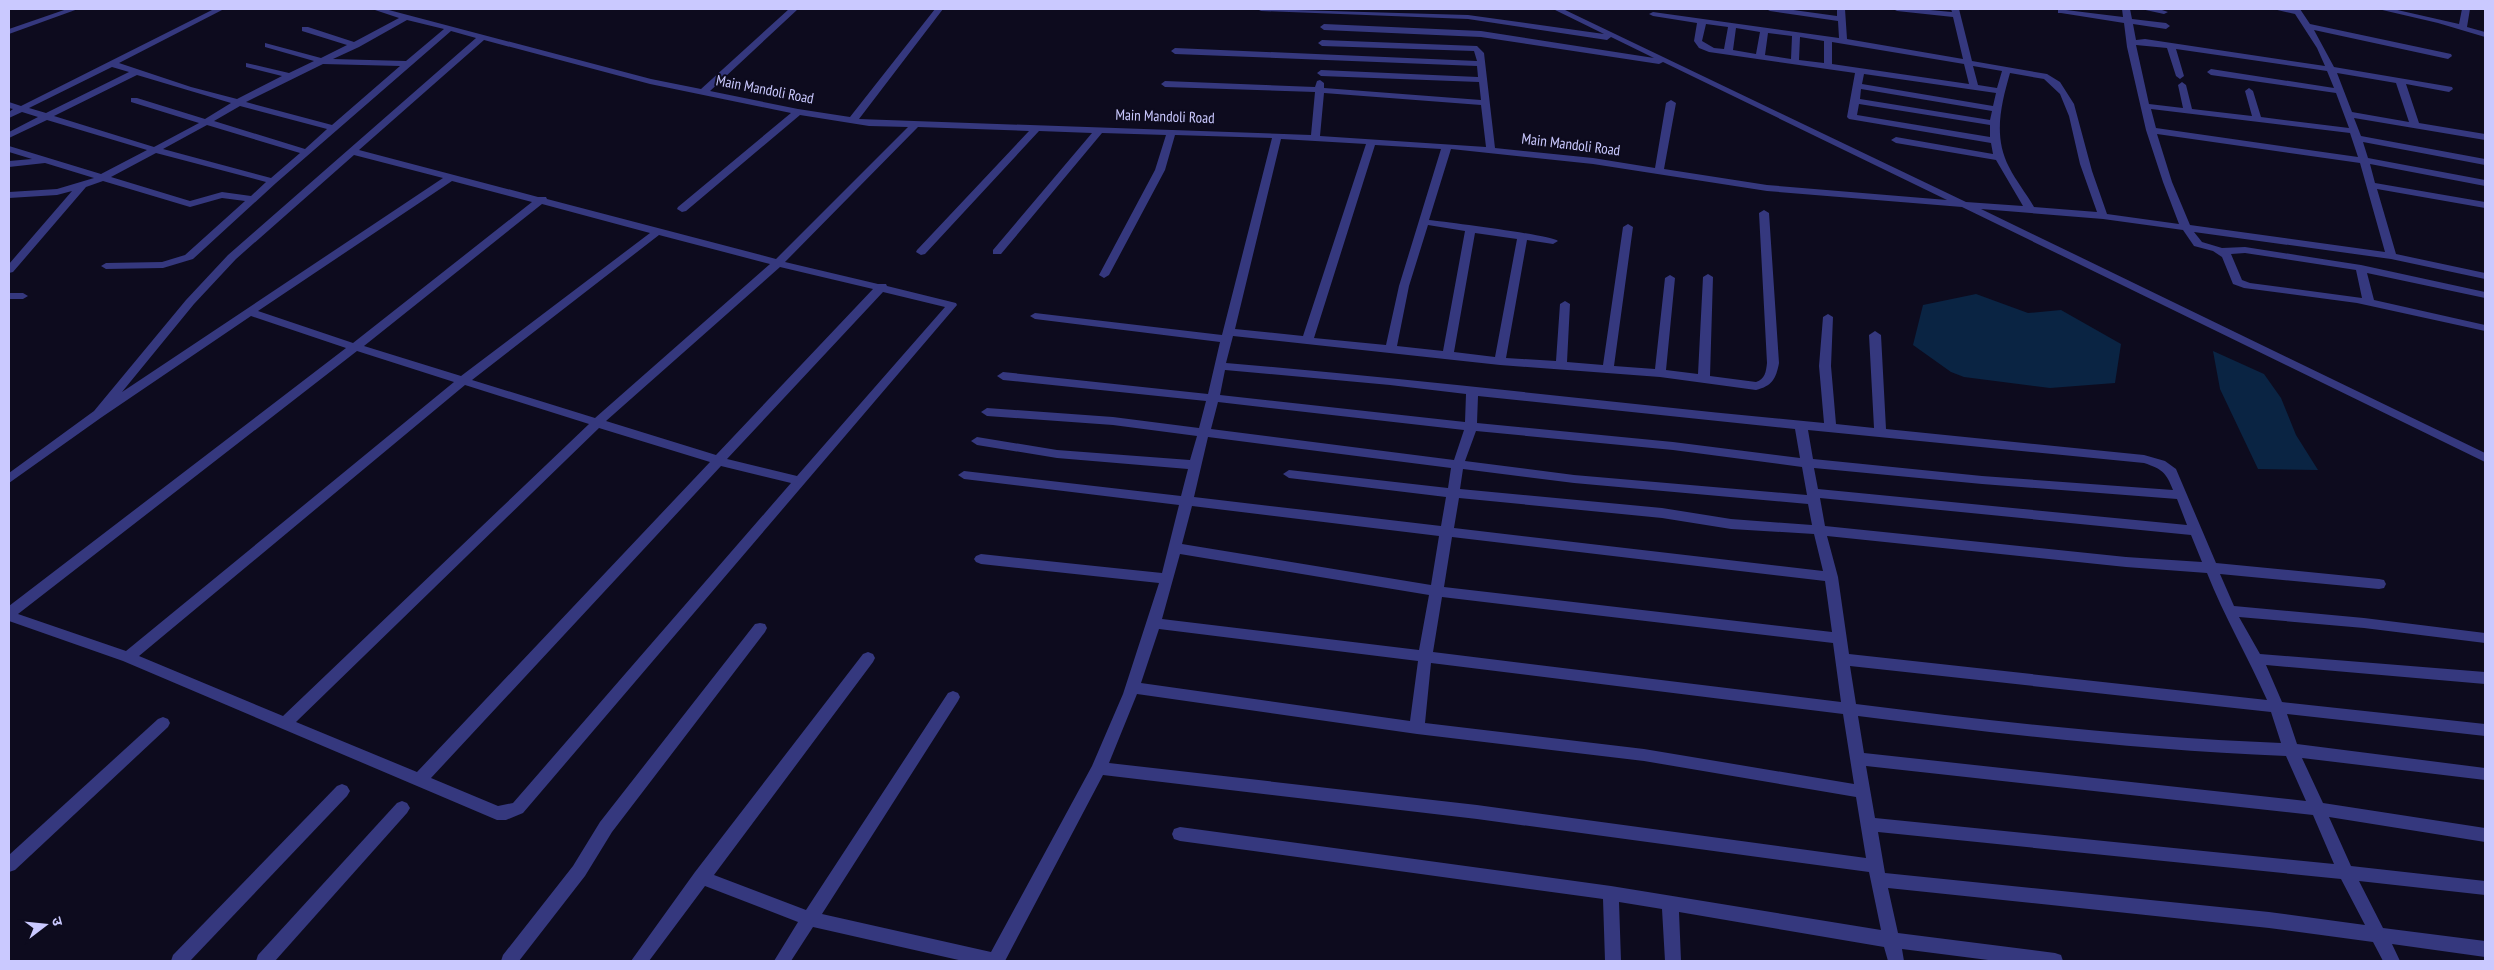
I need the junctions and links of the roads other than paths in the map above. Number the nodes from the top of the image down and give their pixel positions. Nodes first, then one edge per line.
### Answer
1 (74, 9) edge
2 (220, 9) edge
3 (376, 9) edge
4 (794, 9) edge
5 (939, 9) edge
6 (1261, 9) edge
7 (1451, 9) edge
8 (1557, 9) edge
9 (1770, 9) edge
10 (1841, 9) edge
11 (1897, 9) edge
12 (2126, 9) edge
13 (2145, 9) edge
14 (2277, 9) edge
15 (2383, 9) edge
16 (2466, 9) edge
17 (2297, 10) edge
18 (1326, 11) edge
19 (2061, 11) dead end
20 (1956, 12) edge
21 (2164, 12) dead end
22 (1653, 14) dead end
23 (406, 17) junction
24 (1468, 17) junction
25 (1841, 19) junction
26 (2128, 20) junction
27 (1702, 21) junction
28 (1732, 26) junction
29 (2166, 26) dead end
30 (2306, 26) junction
31 (1324, 28) junction
32 (2463, 28) junction
33 (305, 29) dead end
34 (449, 29) junction
35 (1764, 30) junction
36 (9, 32) edge
37 (1796, 35) junction
38 (2485, 35) edge
39 (481, 38) junction
40 (1828, 39) junction
41 (1622, 40) junction
42 (1844, 41) junction
43 (1322, 43) junction
44 (2132, 43) junction
45 (268, 45) dead end
46 (356, 45) junction
47 (2171, 46) junction
48 (1175, 51) dead end
49 (1728, 52) junction
50 (2448, 56) dead end
51 (1321, 57) junction
52 (1760, 57) junction
53 (323, 61) junction
54 (1795, 62) junction
55 (113, 64) junction
56 (407, 64) junction
57 (1481, 64) junction
58 (1674, 64) junction
59 (1969, 64) junction
60 (249, 65) dead end
61 (1828, 67) junction
62 (2007, 69) junction
63 (2330, 69) junction
64 (1860, 71) junction
65 (136, 72) junction
66 (2211, 72) dead end
67 (1321, 73) junction
68 (290, 76) junction
69 (1483, 80) junction
70 (2400, 81) junction
71 (1165, 84) dead end
72 (1857, 86) junction
73 (1974, 87) junction
74 (2449, 89) dead end
75 (1320, 90) junction
76 (2001, 91) junction
77 (2249, 91) dead end
78 (2339, 91) junction
79 (703, 92) junction
80 (134, 100) dead end
81 (1855, 100) junction
82 (238, 103) junction
83 (1486, 103) junction
84 (1670, 103) dead end
85 (9, 105) edge
86 (2145, 106) junction
87 (21, 109) junction
88 (1996, 109) junction
89 (2188, 111) junction
90 (798, 112) junction
91 (2347, 114) junction
92 (9, 115) edge
93 (48, 116) junction
94 (2257, 119) junction
95 (853, 120) junction
96 (206, 123) junction
97 (1994, 123) junction
98 (916, 124) junction
99 (2415, 125) junction
100 (1038, 127) junction
101 (333, 128) junction
102 (1100, 129) junction
103 (2151, 130) junction
104 (1171, 132) junction
105 (2355, 134) junction
106 (9, 135) edge
107 (1277, 136) junction
108 (2485, 137) edge
109 (1315, 139) junction
110 (1896, 140) dead end
111 (1995, 141) junction
112 (1371, 142) junction
113 (1447, 146) junction
114 (9, 149) edge
115 (156, 150) junction
116 (1491, 150) junction
117 (351, 151) junction
118 (306, 152) junction
119 (2000, 158) junction
120 (2362, 160) junction
121 (46, 161) junction
122 (2485, 162) edge
123 (9, 164) edge
124 (1658, 171) junction
125 (451, 176) junction
126 (100, 178) junction
127 (273, 180) junction
128 (2485, 183) edge
129 (2371, 185) junction
130 (81, 186) junction
131 (9, 196) edge
132 (253, 199) junction
133 (542, 199) junction
134 (1963, 203) junction
135 (2485, 205) edge
136 (682, 209) dead end
137 (2030, 210) junction
138 (1764, 213) dead end
139 (2103, 216) junction
140 (1425, 222) junction
141 (1628, 227) dead end
142 (2186, 227) junction
143 (1471, 228) junction
144 (657, 232) junction
145 (1523, 236) junction
146 (1552, 241) dead end
147 (921, 252) dead end
148 (997, 252) dead end
149 (2222, 252) junction
150 (2391, 256) junction
151 (778, 263) junction
152 (106, 266) dead end
153 (2361, 268) junction
154 (9, 270) edge
155 (1104, 275) dead end
156 (2485, 276) edge
157 (1708, 277) dead end
158 (1670, 278) dead end
159 (882, 286) junction
160 (2485, 295) edge
161 (9, 296) edge
162 (23, 296) dead end
163 (2369, 303) junction
164 (1564, 304) dead end
165 (252, 313) junction
166 (1035, 316) dead end
167 (1828, 318) dead end
168 (2485, 328) edge
169 (1228, 335) junction
170 (1875, 335) dead end
171 (1307, 340) junction
172 (355, 347) junction
173 (1391, 349) junction
174 (1448, 355) junction
175 (1500, 361) junction
176 (1220, 366) junction
177 (1561, 366) junction
178 (1608, 370) junction
179 (1660, 373) junction
180 (1002, 376) dead end
181 (1704, 379) junction
182 (464, 380) junction
183 (1472, 391) junction
184 (1214, 400) junction
185 (987, 412) dead end
186 (98, 414) junction
187 (599, 421) junction
188 (1801, 426) junction
189 (1471, 427) junction
190 (1830, 429) junction
191 (1203, 433) junction
192 (1880, 434) junction
193 (977, 441) dead end
194 (2485, 458) edge
195 (720, 461) junction
196 (1807, 463) junction
197 (1195, 465) junction
198 (1458, 465) junction
199 (1289, 474) dead end
200 (964, 475) dead end
201 (9, 479) edge
202 (799, 481) junction
203 (1455, 493) junction
204 (2182, 495) junction
205 (1813, 497) junction
206 (1187, 502) junction
207 (1819, 530) junction
208 (2196, 531) junction
209 (1446, 532) junction
210 (1175, 548) junction
211 (981, 559) dead end
212 (2213, 568) junction
213 (1831, 576) junction
214 (1167, 579) junction
215 (2379, 584) dead end
216 (1436, 591) junction
217 (2229, 611) junction
218 (9, 614) edge
219 (1154, 623) junction
220 (760, 628) dead end
221 (1839, 638) junction
222 (2485, 638) edge
223 (128, 657) junction
224 (868, 658) dead end
225 (1425, 658) junction
226 (1842, 659) junction
227 (2256, 659) junction
228 (2485, 678) edge
229 (1133, 688) junction
230 (953, 697) dead end
231 (2277, 707) junction
232 (1850, 709) junction
233 (163, 723) dead end
234 (285, 723) junction
235 (1417, 728) junction
236 (2485, 730) edge
237 (2291, 750) junction
238 (1857, 759) junction
239 (1099, 768) junction
240 (2485, 774) edge
241 (420, 779) junction
242 (342, 791) dead end
243 (1863, 792) junction
244 (402, 808) dead end
245 (2318, 810) junction
246 (1868, 824) junction
247 (1180, 834) dead end
248 (2485, 835) edge
249 (9, 865) edge
250 (2346, 872) junction
251 (1876, 873) junction
252 (702, 877) junction
253 (2485, 888) edge
254 (1612, 893) junction
255 (1670, 903) junction
256 (810, 919) junction
257 (2379, 935) junction
258 (1892, 940) junction
259 (2485, 949) edge
260 (179, 961) edge
261 (264, 961) edge
262 (509, 961) edge
263 (639, 961) edge
264 (782, 961) edge
265 (996, 961) edge
266 (1613, 961) edge
267 (1673, 961) edge
268 (1896, 961) edge
269 (2055, 961) edge
270 (2392, 961) edge

1 - 36 street
2 - 55 street
3 - 23 street, Main Mandoli Road
4 - 79 street
5 - 95 street
6 - 18 street
7 - 24 street
8 - 41 street
9 - 25 street
10 - 25 street
11 - 20 street
12 - 26 street
13 - 21 street
14 - 17 street
15 - 32 street
16 - 32 street
17 - 30 street
18 - 24 street
18 - 31 street
19 - 26 street
20 - 59 street
22 - 27 street
23 - 34 street, Main Mandoli Road
23 - 46 street
24 - 41 street
25 - 42 street
26 - 29 street
26 - 44 street
27 - 28 street
27 - 49 street
28 - 35 street
28 - 49 street
30 - 50 street
30 - 63 street
31 - 43 street
31 - 58 street
32 - 38 street
33 - 46 street
34 - 39 street, Main Mandoli Road
34 - 56 street
35 - 37 street
35 - 52 street
37 - 40 street
37 - 54 street
39 - 79 street, Main Mandoli Road
39 - 117 street
40 - 42 street
40 - 61 street
41 - 58 street
42 - 59 street
43 - 51 street
43 - 57 street
44 - 47 street
44 - 86 street
45 - 53 street
46 - 53 street
47 - 63 street
47 - 89 street
48 - 51 street
49 - 52 street
51 - 57 street
51 - 67 street
52 - 54 street
53 - 56 street
53 - 68 street
54 - 61 street
55 - 65 street
55 - 87 street
56 - 101 street
57 - 69 street
58 - 134 street
59 - 62 street
59 - 73 street
60 - 68 street
61 - 64 street
62 - 76 street
62 - 139 street
63 - 70 street
63 - 78 street
64 - 72 street
64 - 73 street
65 - 82 street
65 - 93 street
66 - 78 street
67 - 69 street
67 - 75 street
68 - 82 street
69 - 83 street
70 - 74 street
70 - 99 street
71 - 75 street
72 - 81 street
72 - 88 street
73 - 76 street
75 - 83 street
75 - 109 street
76 - 88 street
77 - 94 street
78 - 91 street
79 - 90 street, Main Mandoli Road
80 - 96 street
81 - 97 street
81 - 111 street
82 - 96 street
82 - 101 street
83 - 116 street
84 - 124 street
85 - 87 street
86 - 89 street
86 - 103 street
87 - 92 street
87 - 93 street
88 - 97 street
89 - 94 street
90 - 95 street, Main Mandoli Road
90 - 136 street
91 - 99 street
91 - 105 street
93 - 106 street
93 - 115 street
94 - 105 street
95 - 98 street, Main Mandoli Road
96 - 115 street
96 - 118 street
97 - 111 street
98 - 100 street, Main Mandoli Road
98 - 151 street
99 - 108 street
100 - 102 street, Main Mandoli Road
100 - 147 street
101 - 118 street
102 - 104 street, Main Mandoli Road
102 - 148 street
103 - 120 street
103 - 142 street
104 - 107 street, Main Mandoli Road
104 - 155 street
105 - 120 street
105 - 122 street
107 - 109 street, Main Mandoli Road
107 - 169 street
109 - 112 street, Main Mandoli Road
110 - 119 street
111 - 119 street
112 - 113 street, Main Mandoli Road
112 - 171 street
113 - 116 street, Main Mandoli Road
113 - 140 street
114 - 121 street
115 - 126 street
115 - 127 street
116 - 124 street, Main Mandoli Road
117 - 125 street
117 - 186 street
118 - 127 street
119 - 137 street
120 - 128 street
120 - 129 street
121 - 123 street
121 - 126 street
124 - 134 street, Main Mandoli Road
125 - 133 street
125 - 165 street
126 - 130 street
126 - 132 street
127 - 132 street
129 - 135 street
129 - 150 street
130 - 131 street
130 - 154 street
132 - 152 street
133 - 144 street
133 - 172 street
134 - 137 street, Main Mandoli Road
134 - 194 street
137 - 139 street, Main Mandoli Road
138 - 181 street
139 - 142 street, Main Mandoli Road
140 - 143 street
140 - 173 street
141 - 178 street
142 - 149 street
142 - 150 street, Main Mandoli Road
143 - 145 street
143 - 174 street
144 - 151 street
144 - 182 street
145 - 146 street
145 - 175 street
149 - 153 street
149 - 163 street
150 - 156 street, Main Mandoli Road
151 - 159 street
151 - 187 street
153 - 160 street
153 - 163 street
157 - 181 street
158 - 179 street
159 - 195 street
159 - 202 street
161 - 162 street
163 - 168 street
164 - 177 street
165 - 172 street
165 - 186 street
166 - 169 street
167 - 190 street
169 - 171 street
169 - 176 street
170 - 192 street
171 - 173 street
172 - 182 street
172 - 218 street
173 - 174 street
174 - 175 street
175 - 177 street
176 - 183 street
176 - 184 street
177 - 178 street
178 - 179 street
179 - 181 street
180 - 184 street
182 - 187 street
182 - 223 street
183 - 188 street
183 - 189 street
184 - 189 street
184 - 191 street
185 - 191 street
186 - 201 street
187 - 195 street
187 - 234 street
188 - 190 street
188 - 196 street
189 - 196 street
189 - 198 street
190 - 192 street
191 - 197 street
191 - 198 street
192 - 204 street
193 - 197 street
195 - 202 street
195 - 241 street
196 - 204 street
196 - 205 street
197 - 206 street
198 - 203 street
198 - 205 street
199 - 203 street
200 - 206 street
202 - 241 street
203 - 207 street
203 - 209 street
204 - 208 street
205 - 207 street
205 - 208 street
206 - 209 street
206 - 210 street
207 - 212 street
207 - 213 street
208 - 212 street
209 - 213 street
209 - 216 street
210 - 214 street
210 - 216 street
211 - 214 street
212 - 215 street
212 - 217 street
213 - 221 street
214 - 219 street
216 - 221 street
216 - 225 street
217 - 222 street
217 - 227 street
218 - 223 street
219 - 225 street
219 - 229 street
220 - 262 street
221 - 226 street
223 - 234 street
224 - 252 street
225 - 232 street
225 - 235 street
226 - 231 street
226 - 232 street
227 - 228 street
227 - 231 street
229 - 235 street
229 - 239 street
230 - 256 street
231 - 236 street
231 - 237 street
232 - 237 street
232 - 238 street
233 - 249 street
234 - 241 street
235 - 243 street
237 - 240 street
237 - 245 street
238 - 243 street
238 - 245 street
239 - 251 street
239 - 265 street
242 - 260 street
243 - 246 street
244 - 261 street
245 - 248 street
245 - 250 street
246 - 250 street
246 - 251 street
247 - 254 street
250 - 253 street
250 - 257 street
251 - 257 street
251 - 258 street
252 - 256 street
252 - 263 street
254 - 255 street
254 - 266 street
255 - 258 street
255 - 267 street
256 - 264 street
256 - 265 street
257 - 259 street
257 - 270 street
258 - 268 street
258 - 269 street

